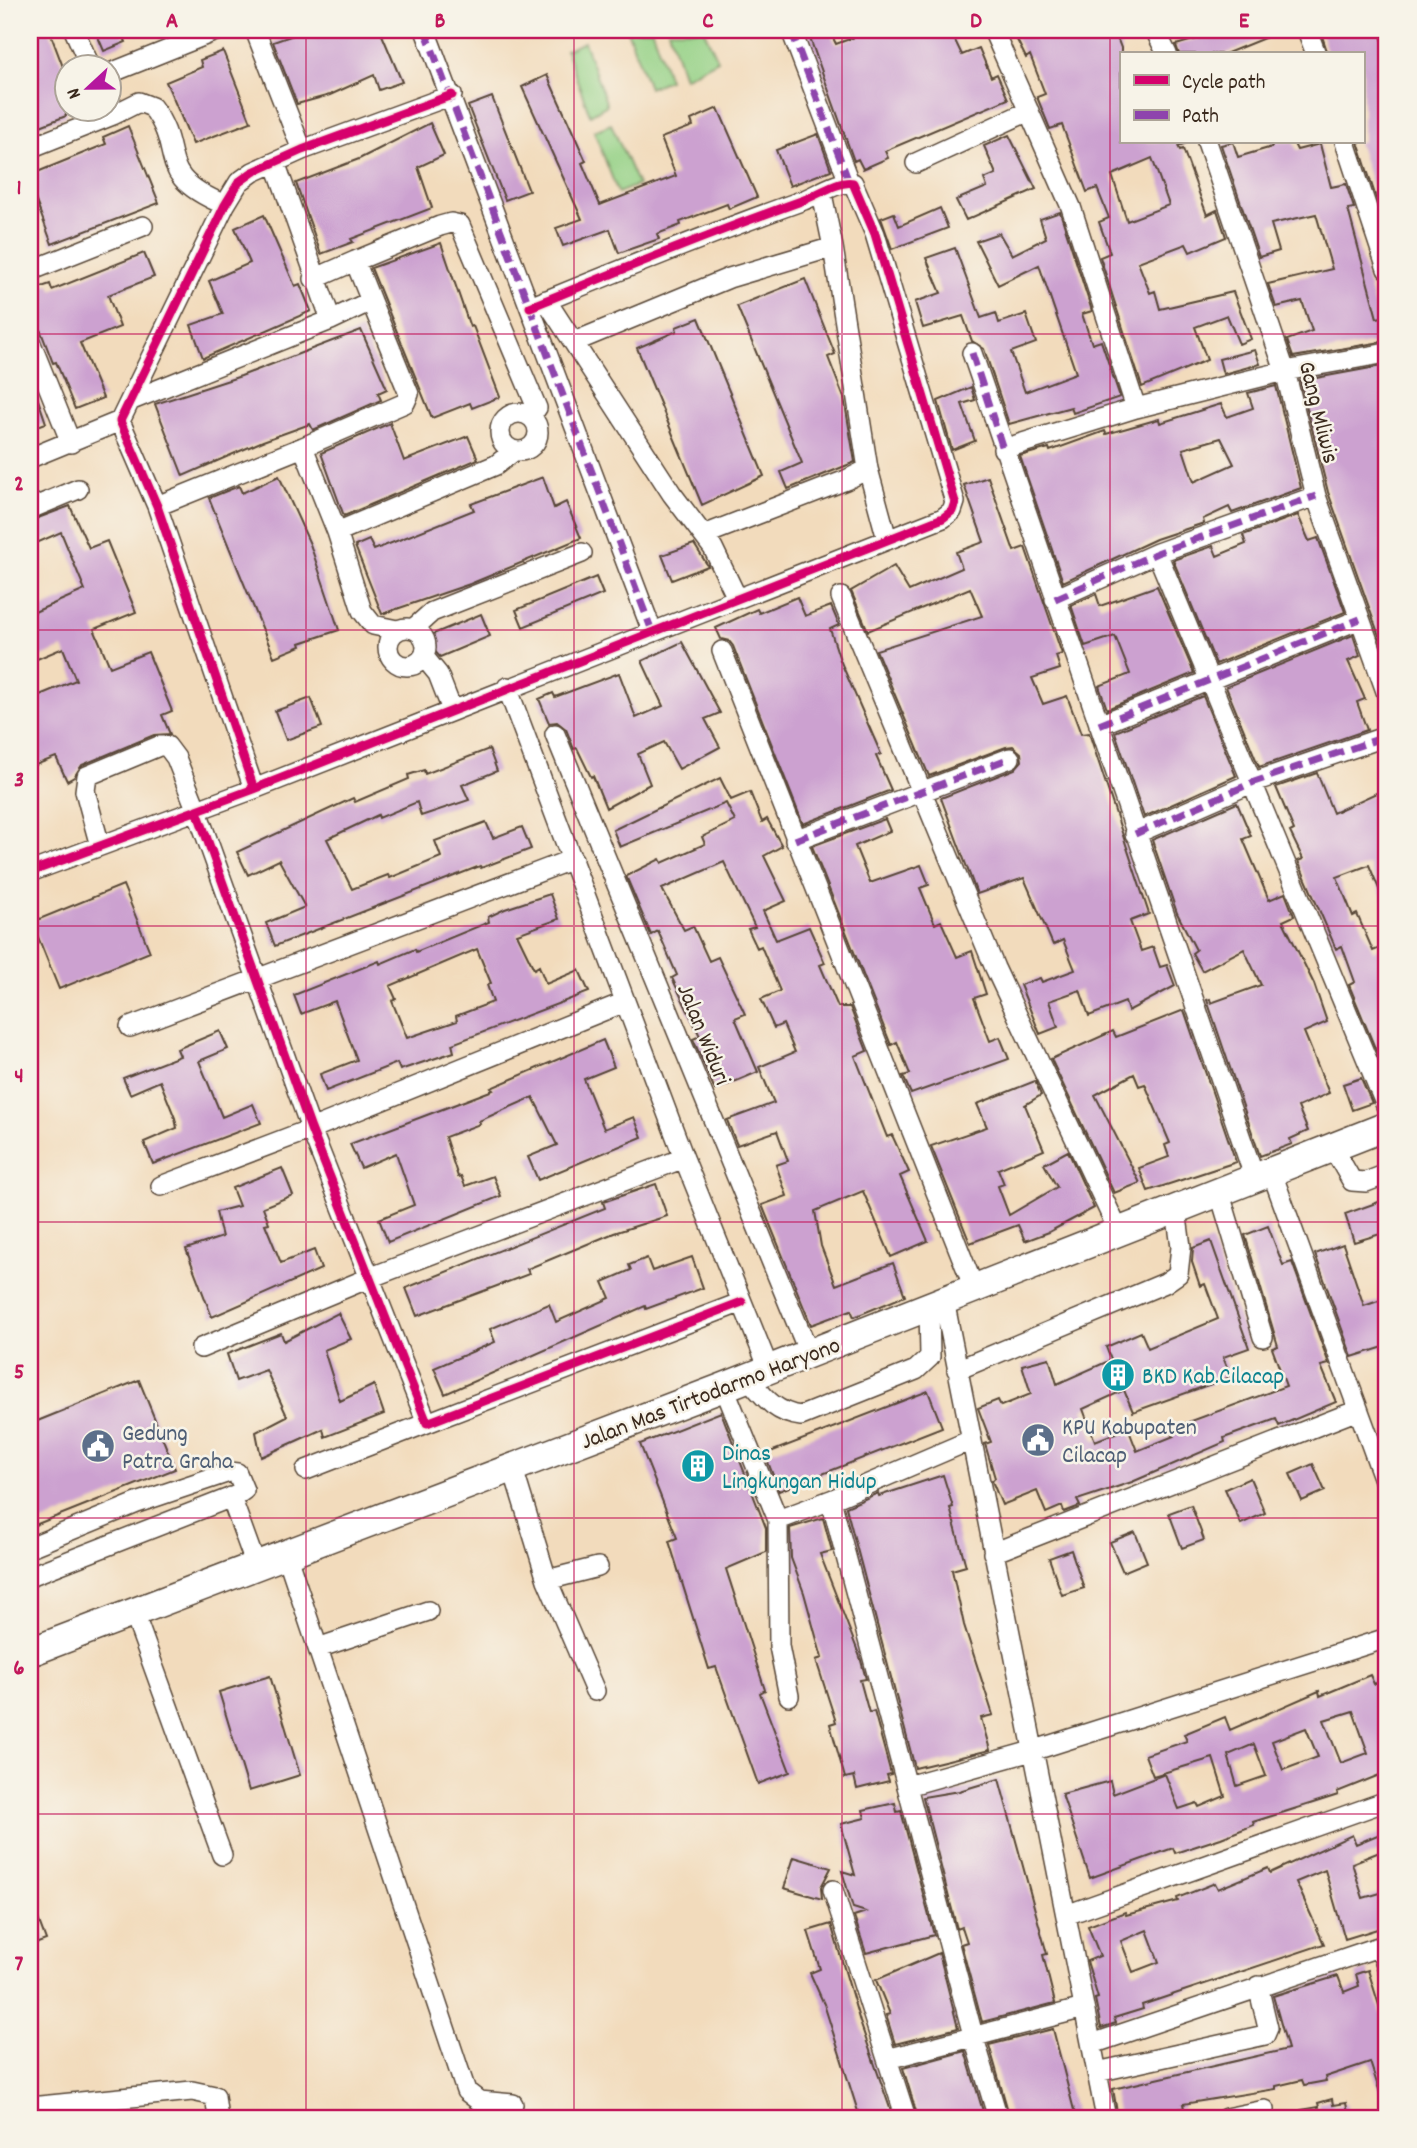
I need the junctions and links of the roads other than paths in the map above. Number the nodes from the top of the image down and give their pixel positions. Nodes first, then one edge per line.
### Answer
1 (74, 30) edge
2 (218, 30) edge
3 (255, 30) edge
4 (425, 30) edge
5 (791, 30) edge
6 (993, 30) edge
7 (1155, 30) edge
8 (1307, 30) edge
9 (84, 52) edge
10 (1166, 52) edge
11 (1315, 52) edge
12 (122, 68) edge
13 (452, 95) junction
14 (122, 107) edge
15 (1029, 111) junction
16 (85, 122) edge
17 (1207, 144) edge
18 (1346, 144) edge
19 (30, 148) edge
20 (302, 150) junction
21 (275, 162) junction
22 (916, 163) dead end
23 (849, 182) junction
24 (822, 194) junction
25 (225, 205) junction
26 (143, 226) dead end
27 (833, 247) junction
28 (355, 261) junction
29 (1387, 269) edge
30 (30, 271) edge
31 (314, 279) junction
32 (371, 302) junction
33 (538, 303) junction
34 (331, 320) junction
35 (30, 341) edge
36 (574, 342) junction
37 (1387, 353) edge
38 (972, 354) dead end
39 (1285, 371) junction
40 (563, 392) junction
41 (132, 400) junction
42 (1136, 408) junction
43 (534, 413) junction
44 (120, 421) junction
45 (71, 443) junction
46 (303, 447) junction
47 (1003, 449) junction
48 (513, 451) junction
49 (30, 458) edge
50 (868, 469) junction
51 (78, 489) dead end
52 (1316, 496) junction
53 (157, 506) junction
54 (30, 509) edge
55 (337, 532) junction
56 (704, 535) junction
57 (887, 539) junction
58 (1157, 553) junction
59 (582, 554) dead end
60 (841, 597) dead end
61 (737, 598) junction
62 (1055, 599) junction
63 (1360, 619) junction
64 (405, 629) junction
65 (652, 631) junction
66 (722, 651) dead end
67 (424, 657) junction
68 (1211, 678) junction
69 (507, 687) junction
70 (1387, 694) edge
71 (452, 710) junction
72 (1099, 725) junction
73 (555, 734) dead end
74 (1387, 736) edge
75 (1010, 758) dead end
76 (1254, 782) junction
77 (254, 789) junction
78 (921, 791) junction
79 (197, 811) junction
80 (1135, 834) junction
81 (795, 840) junction
82 (100, 846) junction
83 (573, 859) junction
84 (30, 872) edge
85 (259, 981) junction
86 (625, 1002) junction
87 (130, 1027) dead end
88 (1387, 1108) edge
89 (1387, 1126) edge
90 (311, 1129) junction
91 (1333, 1148) junction
92 (684, 1158) junction
93 (1387, 1174) edge
94 (1264, 1176) junction
95 (161, 1186) dead end
96 (1220, 1194) junction
97 (1176, 1210) junction
98 (1119, 1232) junction
99 (369, 1278) junction
100 (974, 1288) junction
101 (742, 1302) junction
102 (936, 1303) junction
103 (1263, 1337) dead end
104 (201, 1348) dead end
105 (809, 1353) junction
106 (957, 1370) junction
107 (747, 1378) junction
108 (1358, 1410) junction
109 (427, 1423) junction
110 (971, 1440) junction
111 (513, 1469) junction
112 (306, 1470) dead end
113 (1387, 1488) edge
114 (231, 1497) junction
115 (831, 1500) junction
116 (137, 1503) junction
117 (778, 1520) junction
118 (149, 1529) junction
119 (30, 1547) edge
120 (993, 1553) junction
121 (287, 1556) junction
122 (256, 1566) junction
123 (598, 1567) dead end
124 (30, 1576) edge
125 (547, 1580) junction
126 (429, 1611) dead end
127 (134, 1613) junction
128 (1387, 1637) edge
129 (318, 1648) junction
130 (30, 1652) edge
131 (595, 1691) dead end
132 (789, 1696) dead end
133 (1032, 1751) junction
134 (907, 1786) junction
135 (1387, 1801) edge
136 (222, 1855) dead end
137 (833, 1890) dead end
138 (1066, 1915) junction
139 (1384, 1945) edge
140 (1387, 1968) edge
141 (1258, 1986) junction
142 (1084, 2008) junction
143 (973, 2035) junction
144 (1092, 2044) junction
145 (887, 2059) junction
146 (1097, 2072) junction
147 (513, 2104) dead end
148 (30, 2107) edge
149 (1253, 2114) edge
150 (218, 2118) edge
151 (906, 2118) edge
152 (998, 2118) edge
153 (1106, 2118) edge
154 (1226, 2118) edge

1 - 9 street
2 - 12 street
3 - 20 street
4 - 13 street
5 - 23 street
6 - 15 street
7 - 10 street
8 - 11 street
13 - 20 street
13 - 33 street
14 - 25 street
15 - 22 street
15 - 42 street
16 - 19 street
17 - 39 street, Gang Mliwis
18 - 29 street
20 - 21 street
21 - 25 street
21 - 31 street
23 - 24 street
23 - 57 street
24 - 27 street
24 - 33 street
25 - 41 street
26 - 30 street
27 - 36 street
27 - 50 street
28 - 31 street
28 - 32 street
28 - 43 street
31 - 34 street
32 - 34 street
32 - 46 street
33 - 36 street
33 - 40 street
34 - 41 street
35 - 45 street
36 - 56 street
37 - 39 street
38 - 47 street
39 - 42 street
39 - 52 street, Gang Mliwis
40 - 43 street
40 - 65 street
41 - 44 street
42 - 47 street
43 - 48 street
43 - 48 street
44 - 45 street
44 - 53 street
45 - 49 street
46 - 53 street
46 - 55 street
47 - 62 street
48 - 55 street
50 - 56 street
50 - 57 street
51 - 54 street
52 - 58 street
52 - 63 street, Gang Mliwis
53 - 77 street
55 - 64 street
56 - 61 street
57 - 61 street
58 - 62 street
58 - 68 street
59 - 64 street
60 - 78 street
61 - 65 street
62 - 72 street
63 - 68 street
63 - 70 street, Gang Mliwis
64 - 67 street
64 - 67 street
65 - 69 street
66 - 81 street
67 - 71 street
68 - 72 street
68 - 76 street
69 - 71 street
69 - 83 street
71 - 77 street
72 - 80 street
73 - 105 street, Jalan Widuri
74 - 76 street
75 - 78 street
76 - 80 street
76 - 88 street
77 - 79 street
78 - 81 street
78 - 98 street
79 - 82 street
79 - 82 street
79 - 85 street
80 - 94 street
81 - 100 street
82 - 84 street
83 - 85 street
83 - 86 street
85 - 87 street
85 - 90 street
86 - 90 street
86 - 92 street
89 - 91 highway, Jalan Mas Tirtodarmo Haryono
90 - 95 street
90 - 99 street
91 - 93 street
91 - 94 highway, Jalan Mas Tirtodarmo Haryono
92 - 99 street
92 - 101 street
94 - 96 highway, Jalan Mas Tirtodarmo Haryono
94 - 108 street
96 - 97 highway, Jalan Mas Tirtodarmo Haryono
96 - 103 street
97 - 98 highway, Jalan Mas Tirtodarmo Haryono
97 - 106 street
98 - 100 highway, Jalan Mas Tirtodarmo Haryono
99 - 104 street
99 - 109 street
100 - 102 highway, Jalan Mas Tirtodarmo Haryono
101 - 107 street
101 - 109 street
102 - 105 highway, Jalan Mas Tirtodarmo Haryono
102 - 106 street
102 - 107 street
105 - 107 highway, Jalan Mas Tirtodarmo Haryono
106 - 110 street
107 - 111 highway, Jalan Mas Tirtodarmo Haryono
107 - 117 street
108 - 113 street
108 - 120 street
109 - 112 street
110 - 115 street
110 - 120 street
111 - 121 highway, Jalan Mas Tirtodarmo Haryono
111 - 125 street
114 - 116 street
114 - 118 street
114 - 122 street
115 - 117 street
115 - 134 street
116 - 118 street
116 - 119 street
117 - 132 street
118 - 124 street
120 - 133 street
121 - 122 highway, Jalan Mas Tirtodarmo Haryono
121 - 129 street
122 - 127 highway, Jalan Mas Tirtodarmo Haryono
123 - 125 street
125 - 131 street
126 - 129 street
127 - 130 highway, Jalan Mas Tirtodarmo Haryono
127 - 136 street
128 - 133 street
129 - 147 street
133 - 134 street
133 - 138 street
134 - 143 street
135 - 138 street
137 - 145 street
138 - 142 street
139 - 140 street
139 - 141 street
141 - 144 street
141 - 146 street
142 - 143 street
142 - 144 street
143 - 145 street
143 - 152 street
144 - 146 street
145 - 151 street
146 - 153 street
148 - 150 street
149 - 154 street

